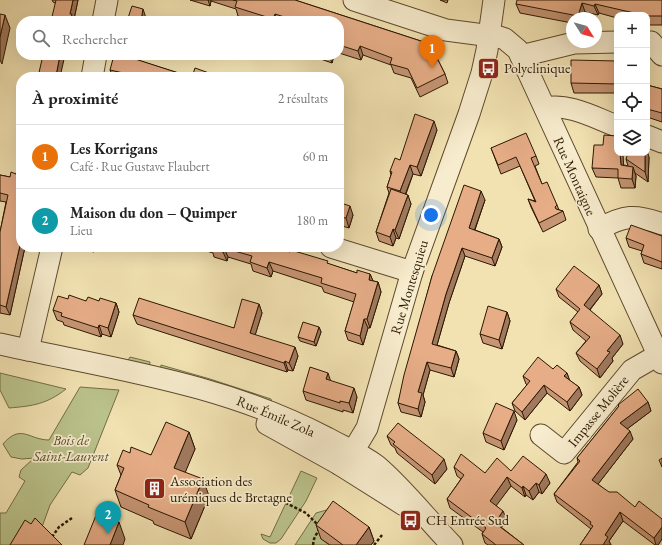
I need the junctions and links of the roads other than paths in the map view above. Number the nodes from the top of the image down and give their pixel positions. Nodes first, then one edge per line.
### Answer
1 (107, 0) edge
2 (354, 0) edge
3 (494, 0) edge
4 (104, 16) edge
5 (489, 35) junction
6 (614, 42) edge
7 (521, 56) junction
8 (95, 60) edge
9 (93, 72) edge
10 (545, 108) junction
11 (614, 125) edge
12 (650, 137) edge
13 (662, 142) edge
14 (662, 224) edge
15 (599, 229) junction
16 (344, 251) edge
17 (51, 252) edge
18 (412, 272) junction
19 (0, 344) edge
20 (28, 350) junction
21 (660, 359) edge
22 (541, 435) dead end
23 (345, 458) junction
24 (452, 545) edge

1 - 4 street
2 - 5 street, Rue Montaigne
3 - 5 street
5 - 7 street, Rue Montaigne
5 - 18 street, Rue Montesquieu
6 - 7 street
7 - 10 street, Rue Montaigne
8 - 9 street
10 - 11 street
10 - 15 street, Rue Montaigne
12 - 13 street
14 - 15 street
15 - 21 street, Rue Montaigne
16 - 18 street
17 - 20 street
18 - 23 street, Rue Montesquieu
19 - 20 street, Rue Émile Zola
20 - 23 street, Rue Émile Zola
21 - 22 street, Impasse Molière
23 - 24 street, Rue Émile Zola

